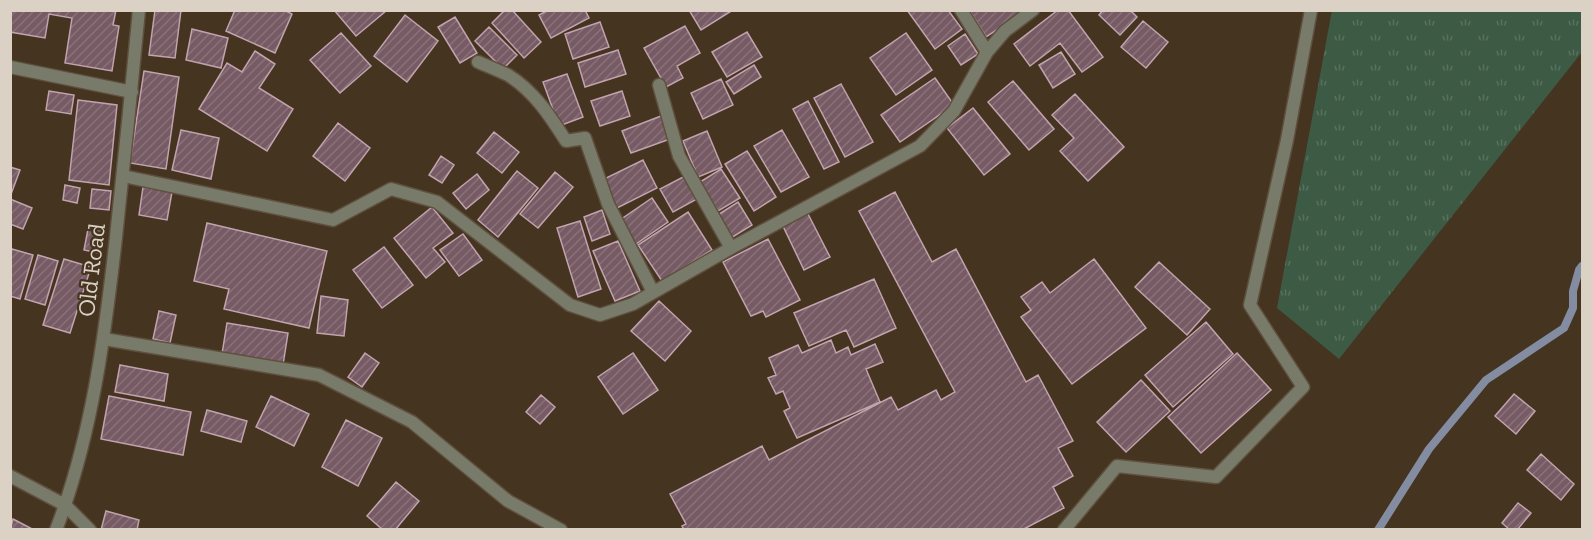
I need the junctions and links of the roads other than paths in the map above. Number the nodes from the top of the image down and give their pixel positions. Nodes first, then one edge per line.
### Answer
1 (139, 10) edge
2 (962, 10) edge
3 (1033, 10) edge
4 (1311, 10) edge
5 (987, 52) junction
6 (477, 62) dead end
7 (10, 68) edge
8 (659, 85) dead end
9 (132, 92) junction
10 (123, 176) junction
11 (731, 248) junction
12 (652, 292) junction
13 (104, 339) junction
14 (10, 476) edge
15 (65, 505) junction
16 (56, 530) edge
17 (90, 530) edge
18 (561, 530) edge
19 (1064, 530) edge

1 - 9 street, Old Road
2 - 5 street
3 - 5 street
4 - 19 street
5 - 11 street
6 - 12 street
7 - 9 street
8 - 11 street
9 - 10 street, Old Road
10 - 12 street
10 - 13 street, Old Road
11 - 12 street
13 - 15 street, Old Road
13 - 18 street
14 - 15 street
15 - 16 street, Old Road
15 - 17 street

